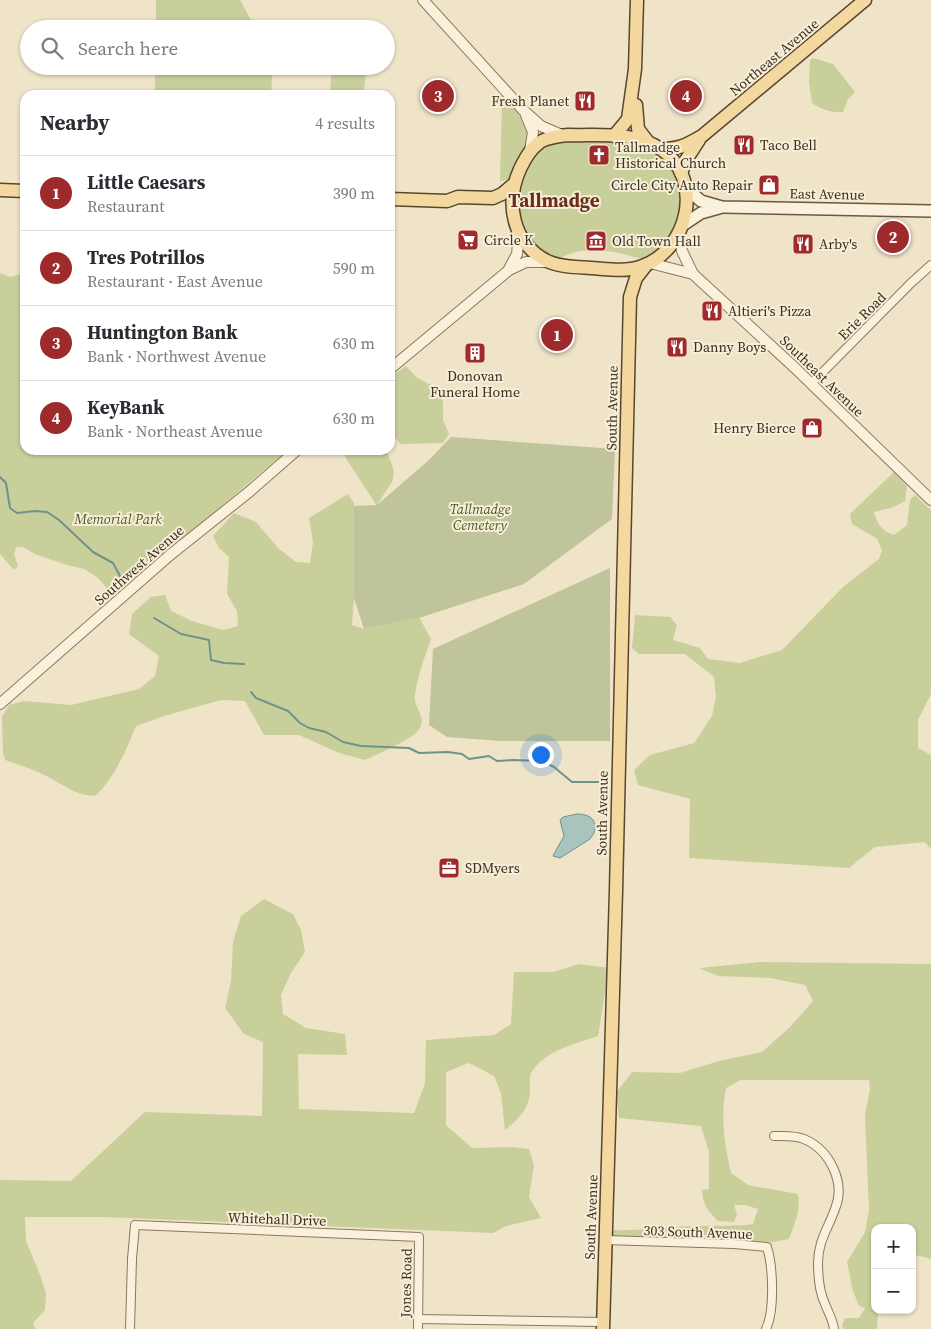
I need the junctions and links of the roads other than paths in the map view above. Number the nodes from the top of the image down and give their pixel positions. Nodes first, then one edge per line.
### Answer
1 (423, 0) edge
2 (637, 0) edge
3 (864, 0) edge
4 (633, 89) junction
5 (523, 110) junction
6 (562, 135) junction
7 (614, 136) junction
8 (702, 136) junction
9 (648, 142) junction
10 (660, 148) junction
11 (530, 152) junction
12 (681, 173) junction
13 (514, 184) junction
14 (686, 188) junction
15 (0, 190) edge
16 (20, 191) edge
17 (395, 199) edge
18 (447, 201) junction
19 (722, 207) junction
20 (931, 211) edge
21 (514, 219) junction
22 (681, 229) junction
23 (519, 232) junction
24 (550, 262) junction
25 (649, 263) junction
26 (931, 265) edge
27 (605, 269) junction
28 (509, 270) junction
29 (693, 274) junction
30 (630, 296) junction
31 (395, 365) edge
32 (811, 384) junction
33 (291, 455) edge
34 (931, 500) edge
35 (0, 704) edge
36 (774, 1136) dead end
37 (419, 1237) joint
38 (605, 1240) junction
39 (418, 1319) junction
40 (603, 1326) edge
41 (130, 1329) edge
42 (418, 1329) edge
43 (766, 1329) edge
44 (834, 1329) edge

1 - 5 street
2 - 4 main road
3 - 8 main road, Northeast Avenue
4 - 7 main road
4 - 9 main road
5 - 6 street
5 - 11 street
6 - 7 main road
6 - 11 main road
7 - 9 main road
8 - 10 main road, Northeast Avenue
8 - 12 main road, Northeast Avenue
9 - 10 main road
10 - 12 main road
11 - 13 main road
12 - 14 main road
13 - 18 main road
13 - 21 main road
14 - 19 main road, East Avenue
14 - 22 main road
15 - 16 main road
17 - 18 main road
18 - 21 main road
19 - 20 main road, East Avenue
19 - 22 main road, East Avenue
21 - 23 main road
22 - 25 main road
22 - 29 street, Southeast Avenue
23 - 24 main road
23 - 28 street
24 - 27 main road
24 - 28 street
25 - 27 main road
25 - 29 street, Southeast Avenue
25 - 30 main road, South Avenue
26 - 32 street, Erie Road
27 - 30 main road
28 - 31 street
29 - 32 street, Southeast Avenue
30 - 38 main road, South Avenue
32 - 34 street, Southeast Avenue
33 - 35 street, Southwest Avenue
36 - 44 street
37 - 39 street, Jones Road
37 - 41 street, Whitehall Drive
38 - 40 main road, South Avenue
38 - 43 street, 303 South Avenue
39 - 40 street
39 - 42 street, Jones Road

